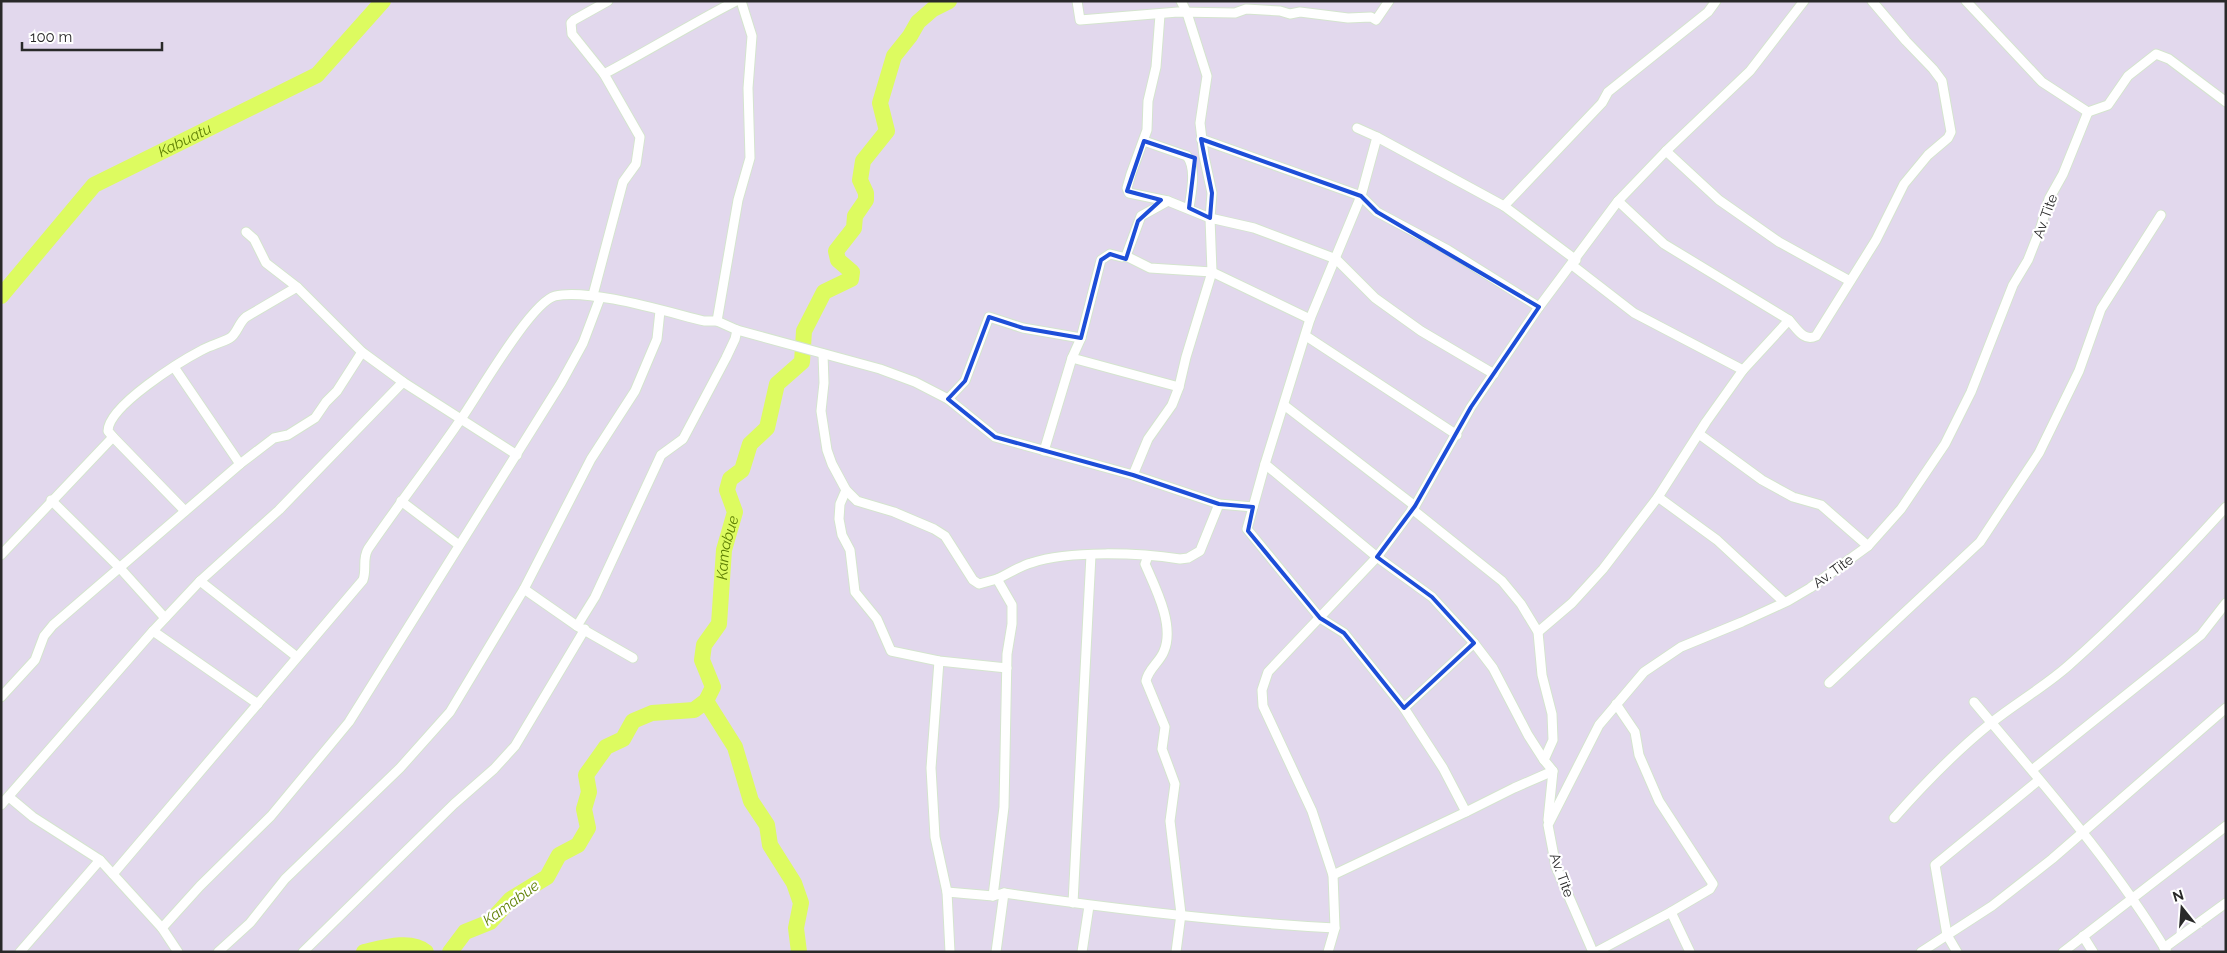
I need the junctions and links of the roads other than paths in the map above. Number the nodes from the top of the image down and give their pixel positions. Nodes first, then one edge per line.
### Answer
1 (608, 1) edge
2 (736, 1) edge
3 (741, 1) edge
4 (1077, 1) edge
5 (1180, 1) edge
6 (1390, 1) edge
7 (1716, 1) edge
8 (1804, 1) edge
9 (1872, 1) edge
10 (1966, 1) edge
11 (1187, 13) junction
12 (1160, 15) junction
13 (604, 74) junction
14 (2226, 102) edge
15 (2088, 112) junction
16 (1357, 128) dead end
17 (1377, 137) junction
18 (1201, 139) junction
19 (1144, 142) junction
20 (1666, 151) junction
21 (1361, 196) junction
22 (1168, 201) junction
23 (1618, 201) junction
24 (1504, 206) junction
25 (1189, 208) junction
26 (2161, 215) dead end
27 (1210, 218) junction
28 (246, 232) dead end
29 (1126, 256) junction
30 (1336, 259) junction
31 (1574, 262) junction
32 (1212, 272) junction
33 (1850, 281) junction
34 (297, 287) junction
35 (596, 296) junction
36 (1540, 307) junction
37 (660, 311) junction
38 (1310, 319) junction
39 (1789, 320) junction
40 (716, 321) junction
41 (737, 330) junction
42 (1306, 336) junction
43 (1080, 338) junction
44 (362, 352) junction
45 (823, 354) junction
46 (1072, 358) junction
47 (174, 368) junction
48 (1743, 370) junction
49 (1494, 374) junction
50 (403, 382) junction
51 (1179, 387) junction
52 (948, 399) junction
53 (1284, 405) junction
54 (461, 419) junction
55 (1457, 434) junction
56 (1699, 434) junction
57 (113, 437) junction
58 (1044, 451) junction
59 (517, 455) junction
60 (240, 464) junction
61 (1265, 464) junction
62 (1133, 475) junction
63 (846, 490) junction
64 (1658, 497) junction
65 (51, 500) junction
66 (400, 501) junction
67 (1219, 504) junction
68 (1253, 507) junction
69 (1413, 507) junction
70 (2226, 507) edge
71 (185, 511) junction
72 (459, 545) junction
73 (1868, 546) junction
74 (1, 555) edge
75 (1091, 555) junction
76 (1148, 556) junction
77 (1377, 557) junction
78 (119, 567) junction
79 (997, 579) junction
80 (200, 581) junction
81 (524, 589) junction
82 (1784, 602) junction
83 (2226, 603) edge
84 (165, 618) junction
85 (1320, 618) junction
86 (581, 628) junction
87 (153, 631) junction
88 (1538, 632) junction
89 (1474, 643) junction
90 (297, 657) junction
91 (633, 658) dead end
92 (939, 661) junction
93 (1007, 668) junction
94 (1829, 683) dead end
95 (1, 697) edge
96 (1974, 702) dead end
97 (258, 704) junction
98 (1616, 704) junction
99 (1404, 708) junction
100 (2226, 708) edge
101 (1991, 723) junction
102 (1544, 760) junction
103 (2032, 770) junction
104 (1553, 771) junction
105 (2040, 780) junction
106 (9, 797) junction
107 (1, 804) edge
108 (1466, 812) junction
109 (1894, 818) dead end
110 (1548, 825) junction
111 (2226, 826) edge
112 (2084, 832) junction
113 (100, 860) junction
114 (113, 874) junction
115 (1333, 875) junction
116 (947, 892) junction
117 (1004, 893) junction
118 (993, 896) junction
119 (2132, 897) junction
120 (1073, 903) junction
121 (2226, 903) edge
122 (1089, 906) junction
123 (1671, 912) junction
124 (1181, 914) junction
125 (162, 928) junction
126 (1334, 928) junction
127 (1947, 935) junction
128 (2083, 936) junction
129 (2165, 950) edge
130 (20, 952) edge
131 (178, 952) edge
132 (218, 952) edge
133 (303, 952) edge
134 (950, 952) edge
135 (996, 952) edge
136 (1082, 952) edge
137 (1176, 952) edge
138 (1328, 952) edge
139 (1595, 952) edge
140 (1690, 952) edge
141 (1921, 952) edge
142 (1956, 952) edge
143 (2063, 952) edge
144 (2093, 952) edge

1 - 13 street
2 - 13 street
3 - 40 street
4 - 12 street
5 - 11 street
6 - 11 street
7 - 24 street
8 - 20 street
9 - 33 street
10 - 15 street
11 - 12 street
11 - 18 street
12 - 19 street
13 - 35 street
14 - 15 street
15 - 73 street, Av. Tite
16 - 17 street
17 - 21 street
17 - 24 street
18 - 21 street
18 - 27 street
19 - 22 street
19 - 25 street
20 - 23 street
20 - 33 street
21 - 30 street
21 - 36 street
22 - 25 street
22 - 29 street
23 - 31 street
23 - 39 street
24 - 31 street
25 - 27 street
26 - 94 street
27 - 30 street
27 - 32 street
28 - 34 street
29 - 32 street
29 - 43 street
30 - 38 street
30 - 49 street
31 - 36 street
31 - 48 street
32 - 38 street
32 - 51 street
33 - 39 street
34 - 44 street
34 - 47 street
35 - 37 street
35 - 54 street
35 - 59 street
36 - 49 street
37 - 40 street
37 - 81 street
38 - 42 street
39 - 48 street
40 - 41 street
41 - 45 street
41 - 86 street
42 - 53 street
42 - 55 street
43 - 46 street
43 - 52 street
44 - 50 street
44 - 60 street
45 - 52 street
45 - 63 street
46 - 51 street
46 - 58 street
47 - 57 street
47 - 60 street
48 - 56 street
49 - 55 street
50 - 54 street
50 - 80 street
51 - 62 street
52 - 58 street
53 - 61 street
53 - 69 street
54 - 59 street
54 - 66 street
55 - 69 street
56 - 64 street
56 - 73 street
57 - 65 street
57 - 71 street
58 - 62 street
59 - 72 street
60 - 71 street
61 - 68 street
61 - 77 street
62 - 67 street
63 - 79 street
63 - 92 street
64 - 82 street
64 - 88 street
65 - 74 street
65 - 78 street
66 - 72 street
66 - 90 street
67 - 68 street
67 - 76 street
68 - 85 street
69 - 77 street
69 - 88 street
70 - 101 street
71 - 78 street
72 - 125 street
73 - 82 street, Av. Tite
75 - 76 street
75 - 79 street
75 - 120 street
76 - 124 street
77 - 85 street
77 - 89 street
78 - 84 street
78 - 95 street
79 - 93 street
80 - 84 street
80 - 90 street
81 - 86 street
81 - 132 street
82 - 98 street, Av. Tite
83 - 103 street
84 - 87 street
85 - 99 street
85 - 115 street
86 - 91 street
86 - 133 street
87 - 97 street
87 - 106 street
88 - 102 street
89 - 99 street
89 - 102 street
90 - 97 street
92 - 93 street
92 - 116 street
93 - 118 street
96 - 101 street
97 - 114 street
98 - 110 street, Av. Tite
98 - 123 street
99 - 108 street
100 - 112 street
101 - 103 street
101 - 109 street
102 - 104 street
103 - 105 street
104 - 108 street
104 - 110 street
105 - 112 street
105 - 127 street
106 - 107 street
106 - 113 street
108 - 115 street
110 - 139 street, Av. Tite
111 - 119 street
112 - 119 street
112 - 127 street
113 - 114 street
113 - 130 street
114 - 125 street
115 - 126 street
116 - 118 street
116 - 134 street
117 - 118 street
117 - 120 street
117 - 135 street
119 - 128 street
119 - 129 street
120 - 122 street
121 - 129 street
122 - 124 street
122 - 136 street
123 - 139 street
123 - 140 street
124 - 126 street
124 - 137 street
125 - 131 street
126 - 138 street
127 - 141 street
127 - 142 street
128 - 143 street
128 - 144 street

